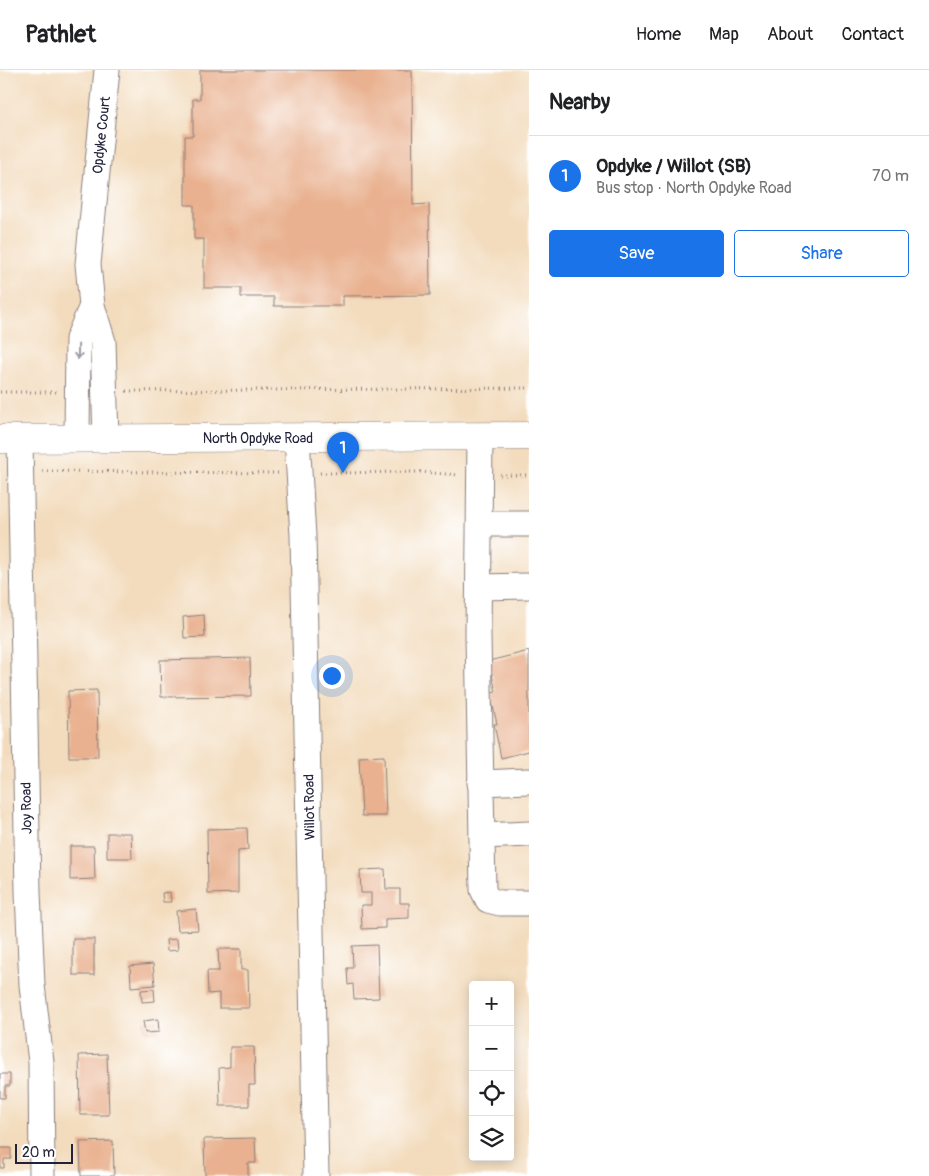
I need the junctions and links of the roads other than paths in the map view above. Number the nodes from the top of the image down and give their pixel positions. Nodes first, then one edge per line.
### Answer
1 (107, 70) edge
2 (92, 306) junction
3 (480, 436) junction
4 (529, 436) edge
5 (77, 438) junction
6 (106, 438) junction
7 (297, 438) junction
8 (10, 439) edge
9 (480, 524) junction
10 (529, 524) edge
11 (529, 586) edge
12 (479, 587) junction
13 (529, 781) edge
14 (480, 782) junction
15 (529, 834) edge
16 (482, 836) junction
17 (529, 902) edge
18 (42, 1176) edge
19 (316, 1176) edge

1 - 2 street, Opdyke Court
2 -> 5 street
2 - 6 street
3 - 4 main road, North Opdyke Road
3 - 7 main road, North Opdyke Road
3 - 9 street
5 - 6 main road, North Opdyke Road
5 - 8 main road, North Opdyke Road
6 - 7 main road, North Opdyke Road
7 - 19 street, Willot Road
8 - 18 street, Joy Road
9 - 10 street
9 - 12 street
11 - 12 street
12 - 14 street
13 - 14 street
14 - 16 street
15 - 16 street
16 - 17 street

